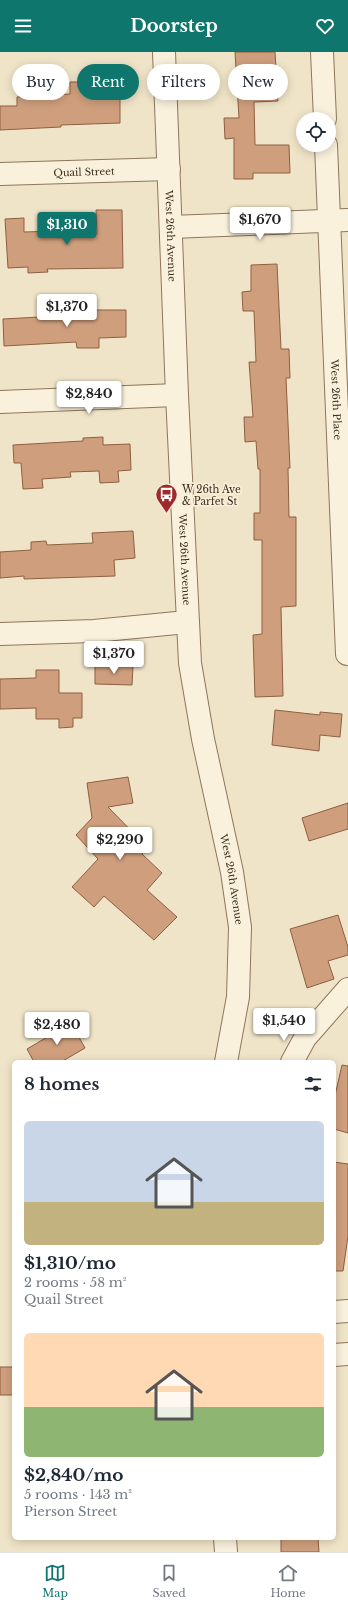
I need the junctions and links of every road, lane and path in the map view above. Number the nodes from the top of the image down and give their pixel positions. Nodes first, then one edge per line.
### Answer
1 (164, 52) edge
2 (322, 52) edge
3 (325, 112) edge
4 (327, 152) edge
5 (168, 169) junction
6 (0, 174) edge
7 (338, 220) edge
8 (171, 227) junction
9 (177, 395) junction
10 (0, 402) edge
11 (187, 622) junction
12 (0, 634) edge
13 (347, 654) edge
14 (348, 989) edge
15 (226, 1060) edge
16 (293, 1060) edge
17 (348, 1311) edge
18 (336, 1312) edge
19 (336, 1354) edge
20 (348, 1354) edge
21 (225, 1540) edge
22 (226, 1552) edge

1 - 5 street, West 26th Avenue
2 - 3 street
4 - 7 street, West 26th Place
5 - 6 street, Quail Street
5 - 8 street, West 26th Avenue
7 - 8 street
7 - 13 street, West 26th Place
8 - 9 street, West 26th Avenue
9 - 10 street
9 - 11 street, West 26th Avenue
11 - 12 street
11 - 15 street, West 26th Avenue
14 - 16 street
17 - 18 street
19 - 20 street
21 - 22 street

